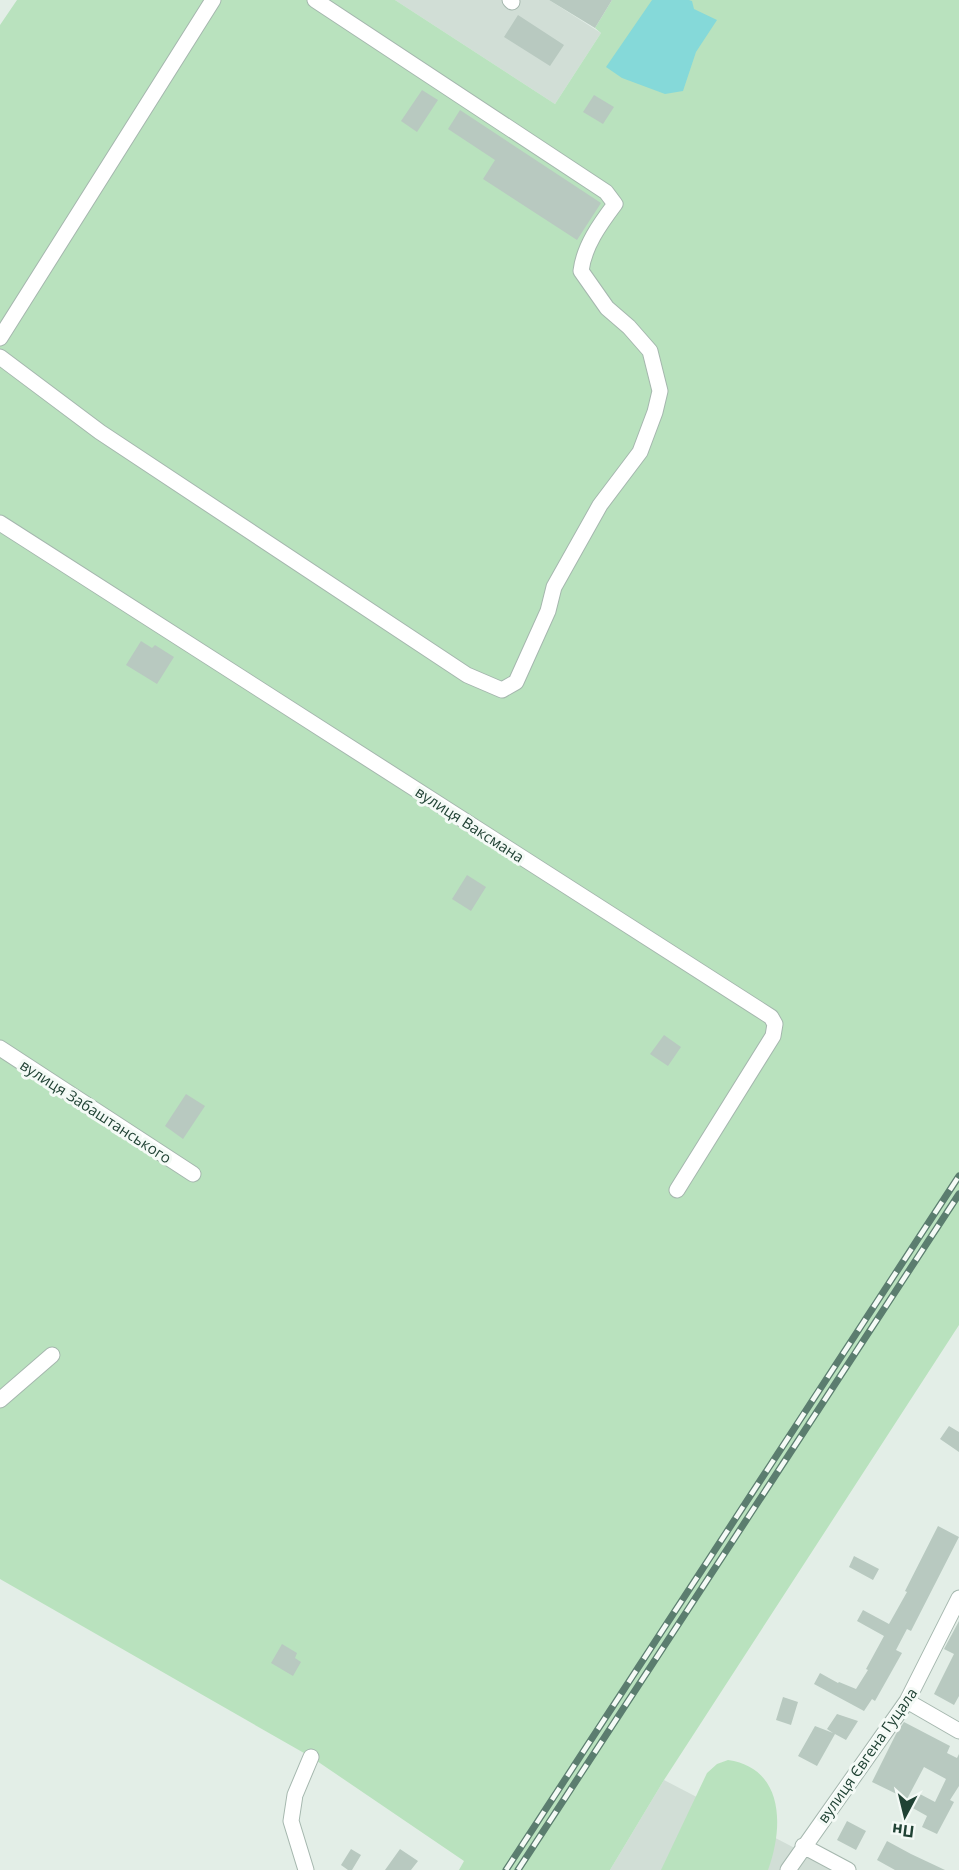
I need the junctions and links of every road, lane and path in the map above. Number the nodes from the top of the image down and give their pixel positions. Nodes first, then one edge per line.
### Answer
1 (213, 0) edge
2 (315, 0) edge
3 (0, 338) edge
4 (0, 357) edge
5 (0, 523) edge
6 (0, 1048) edge
7 (193, 1173) dead end
8 (677, 1190) dead end
9 (52, 1355) dead end
10 (0, 1400) edge
11 (959, 1598) edge
12 (907, 1701) junction
13 (959, 1731) edge
14 (310, 1757) dead end
15 (803, 1846) junction
16 (306, 1870) edge
17 (788, 1870) edge
18 (848, 1870) edge

1 - 3 street
2 - 4 street
5 - 8 street, вулиця Ваксмана
6 - 7 street, вулиця Забаштанського
9 - 10 street
11 - 12 street, вулиця Євгена Гуцала
12 - 13 street
12 - 15 street, вулиця Євгена Гуцала
14 - 16 street
15 - 17 street, вулиця Євгена Гуцала
15 - 18 street

